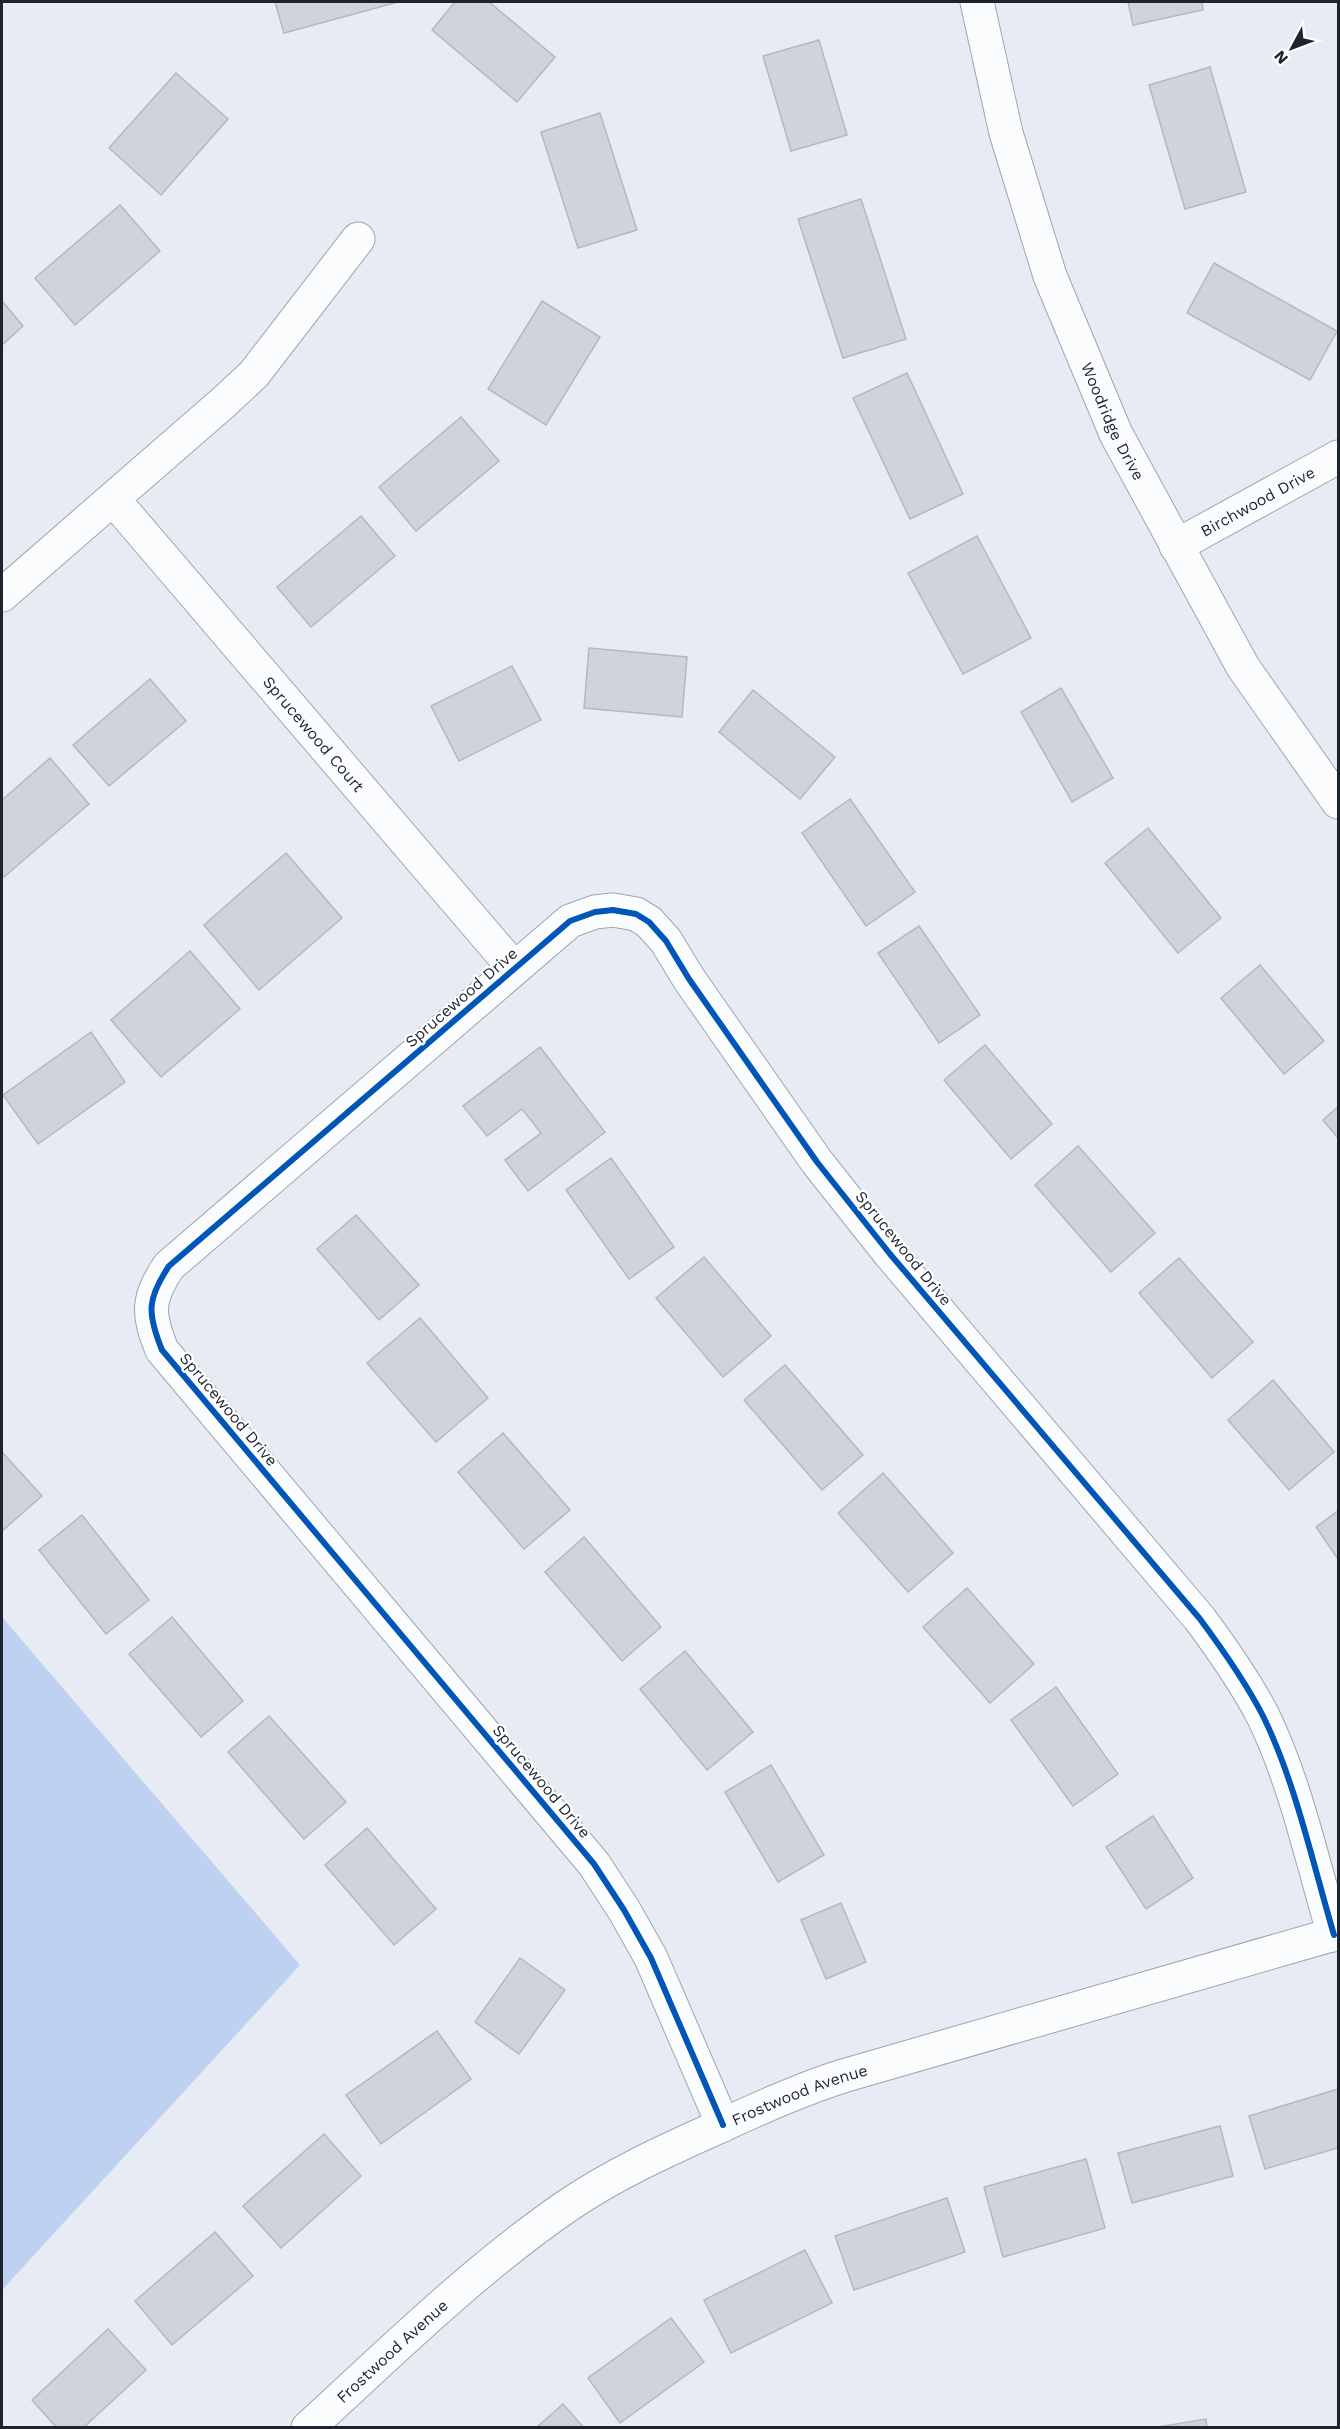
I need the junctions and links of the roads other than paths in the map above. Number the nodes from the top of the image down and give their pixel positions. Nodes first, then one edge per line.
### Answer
1 (977, 2) edge
2 (358, 239) dead end
3 (1338, 457) edge
4 (113, 499) junction
5 (1176, 546) junction
6 (2, 595) edge
7 (1338, 802) edge
8 (514, 968) junction
9 (1336, 1934) edge
10 (723, 2125) junction
11 (308, 2427) edge

1 - 5 street, Woodridge Drive
2 - 4 street
3 - 5 street, Birchwood Drive
4 - 6 street
4 - 8 street, Sprucewood Court
5 - 7 street, Woodridge Drive
8 - 9 street, Sprucewood Drive
8 - 10 street, Sprucewood Drive
9 - 10 street, Frostwood Avenue
10 - 11 street, Frostwood Avenue

